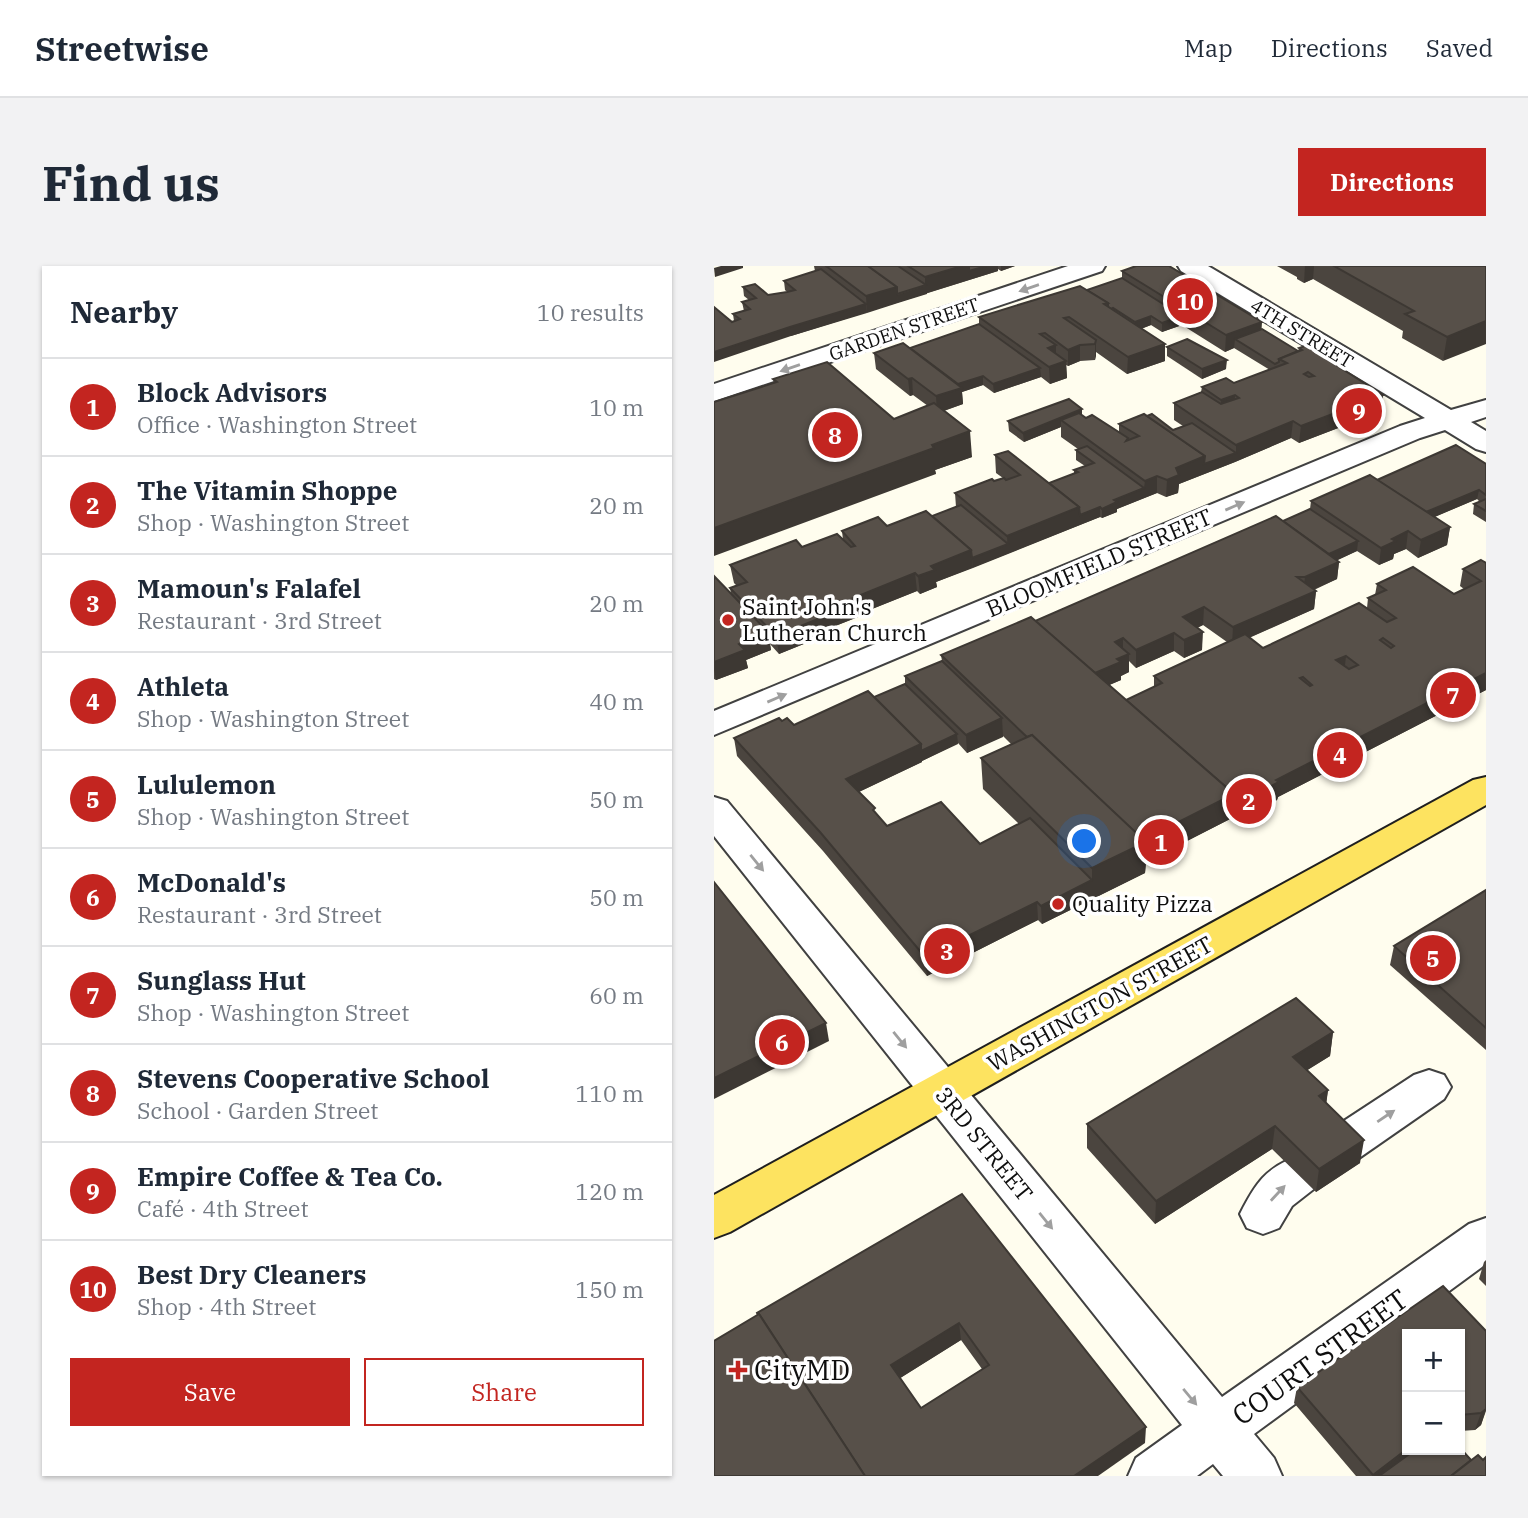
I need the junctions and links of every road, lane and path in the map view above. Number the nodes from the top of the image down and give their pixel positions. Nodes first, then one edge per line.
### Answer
1 (1093, 266) edge
2 (1190, 266) edge
3 (714, 393) edge
4 (1486, 408) edge
5 (1447, 420) junction
6 (1486, 443) edge
7 (714, 724) edge
8 (1486, 789) edge
9 (714, 810) edge
10 (1429, 1087) dead end
11 (941, 1092) junction
12 (1343, 1145) edge
13 (1299, 1175) edge
14 (1263, 1214) dead end
15 (714, 1218) edge
16 (1486, 1238) edge
17 (1218, 1430) junction
18 (1154, 1476) edge
19 (1256, 1476) edge

1 -> 3 street, GARDEN STREET
2 - 5 street, 4TH STREET
4 - 5 street, BLOOMFIELD STREET
5 - 6 street, 4TH STREET
7 -> 5 street, BLOOMFIELD STREET
8 - 11 main road, WASHINGTON STREET
9 -> 11 street, 3RD STREET
12 -> 10 street
11 - 15 main road, WASHINGTON STREET
11 -> 17 street, 3RD STREET
14 -> 13 street
16 - 17 street, COURT STREET
17 - 18 street, COURT STREET
17 - 19 street, 3RD STREET

